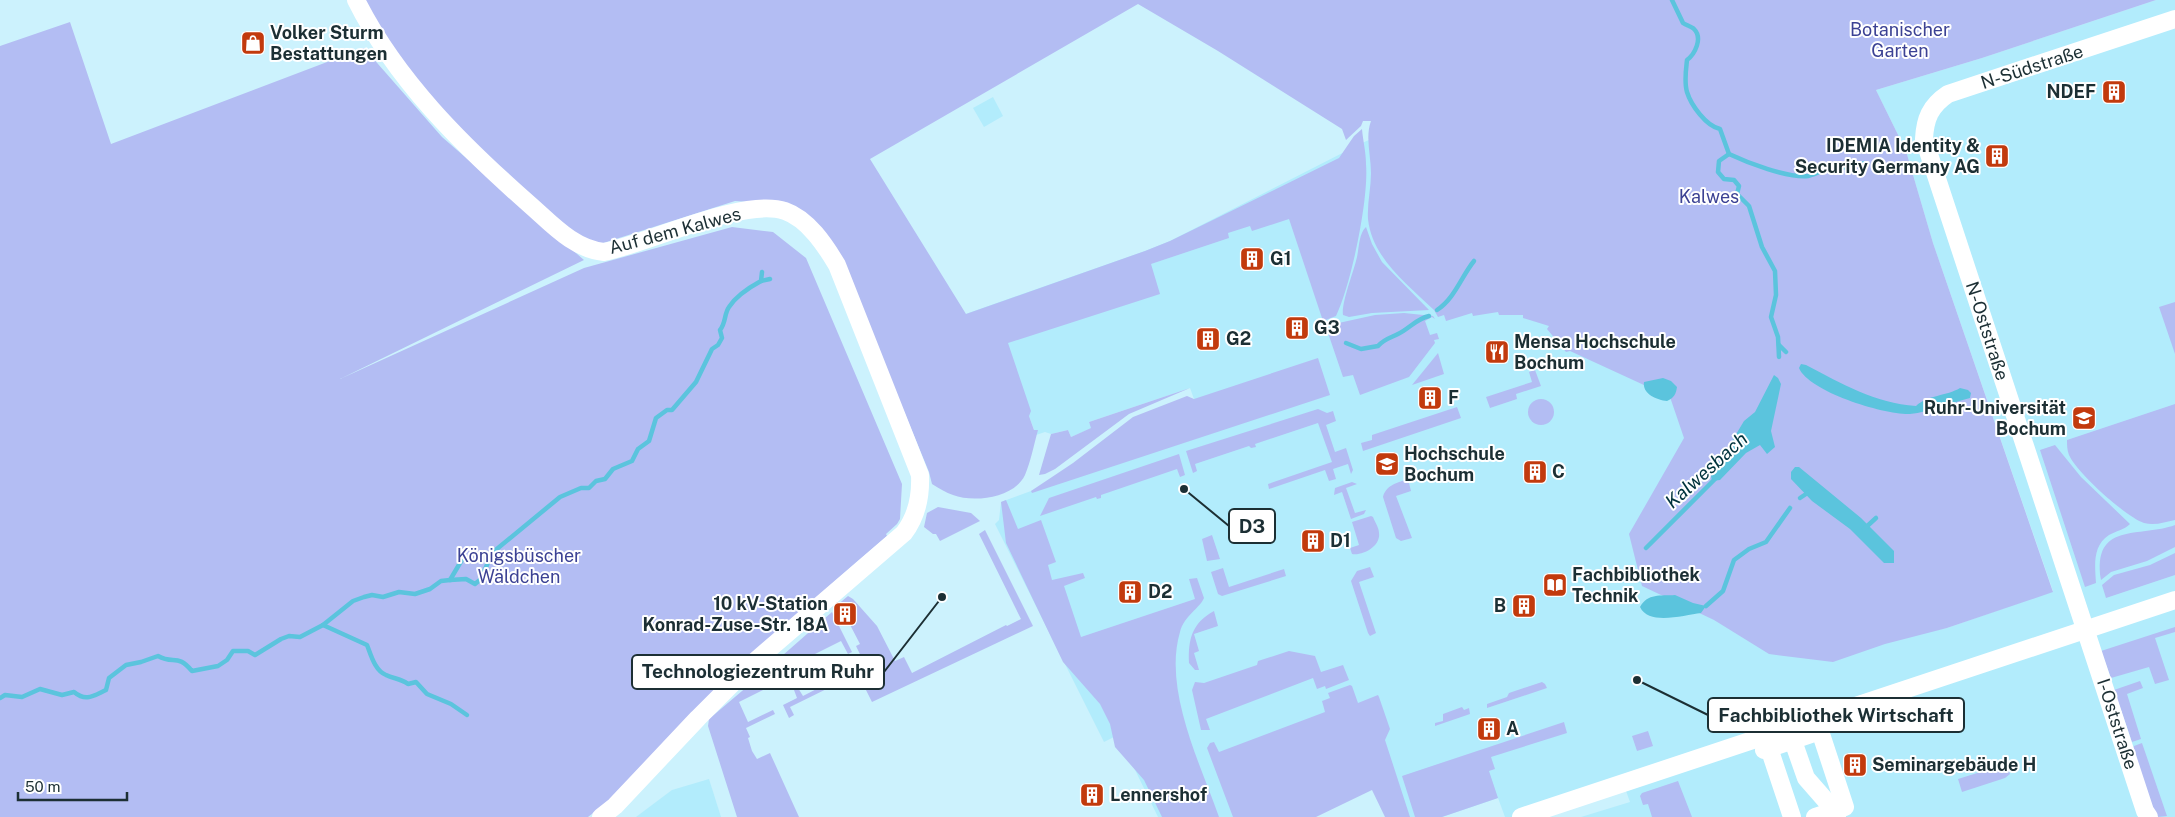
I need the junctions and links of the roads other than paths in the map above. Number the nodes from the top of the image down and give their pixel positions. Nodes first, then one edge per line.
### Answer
1 (356, 0) edge
2 (2175, 19) edge
3 (1925, 147) joint
4 (2175, 600) edge
5 (2086, 630) junction
6 (1794, 743) junction
7 (1836, 814) edge
8 (601, 817) edge
9 (1521, 817) edge
10 (1792, 817) edge
11 (1815, 817) edge
12 (2149, 817) edge

1 - 8 street, Auf dem Kalwes
2 - 3 street, N-Südstraße
3 - 5 street, N-Oststraße
4 - 5 street
5 - 9 street
5 - 12 street, I-Oststraße
6 - 7 street
6 - 7 street
6 - 10 street
7 - 11 street

